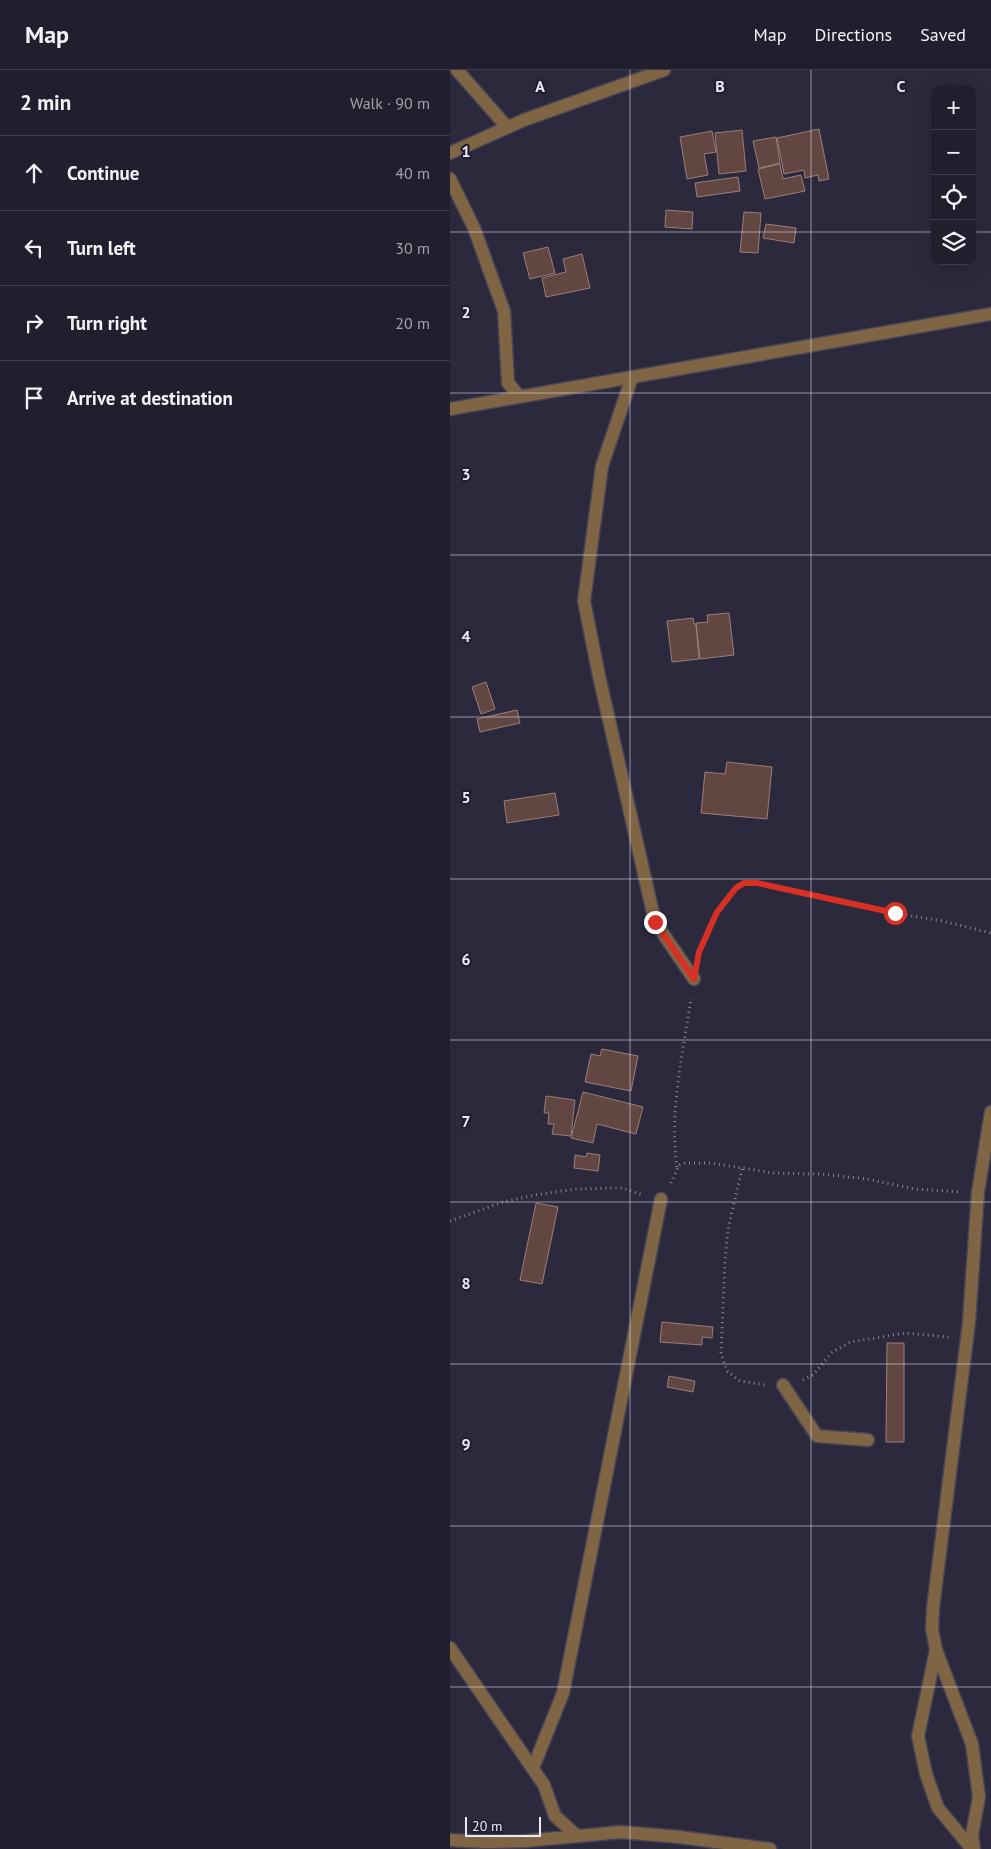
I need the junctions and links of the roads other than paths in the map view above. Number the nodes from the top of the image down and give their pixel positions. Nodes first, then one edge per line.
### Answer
1 (457, 70) edge
2 (664, 70) edge
3 (507, 128) junction
4 (450, 153) edge
5 (450, 179) edge
6 (991, 314) edge
7 (632, 377) junction
8 (519, 396) junction
9 (450, 408) edge
10 (694, 979) road end
11 (991, 1112) edge
12 (661, 1199) road end
13 (783, 1385) road end
14 (868, 1440) dead end
15 (450, 1648) edge
16 (936, 1650) junction
17 (533, 1768) junction
18 (576, 1835) junction
19 (450, 1840) edge
20 (770, 1849) edge
21 (973, 1849) edge

1 - 3 street
2 - 3 street
3 - 4 street
5 - 8 street
6 - 7 street
7 - 8 street
7 - 10 street
8 - 9 street
11 - 16 street
12 - 17 street
13 - 14 street
15 - 17 street
16 - 21 street
16 - 21 street
17 - 18 street
18 - 19 street
18 - 20 street

